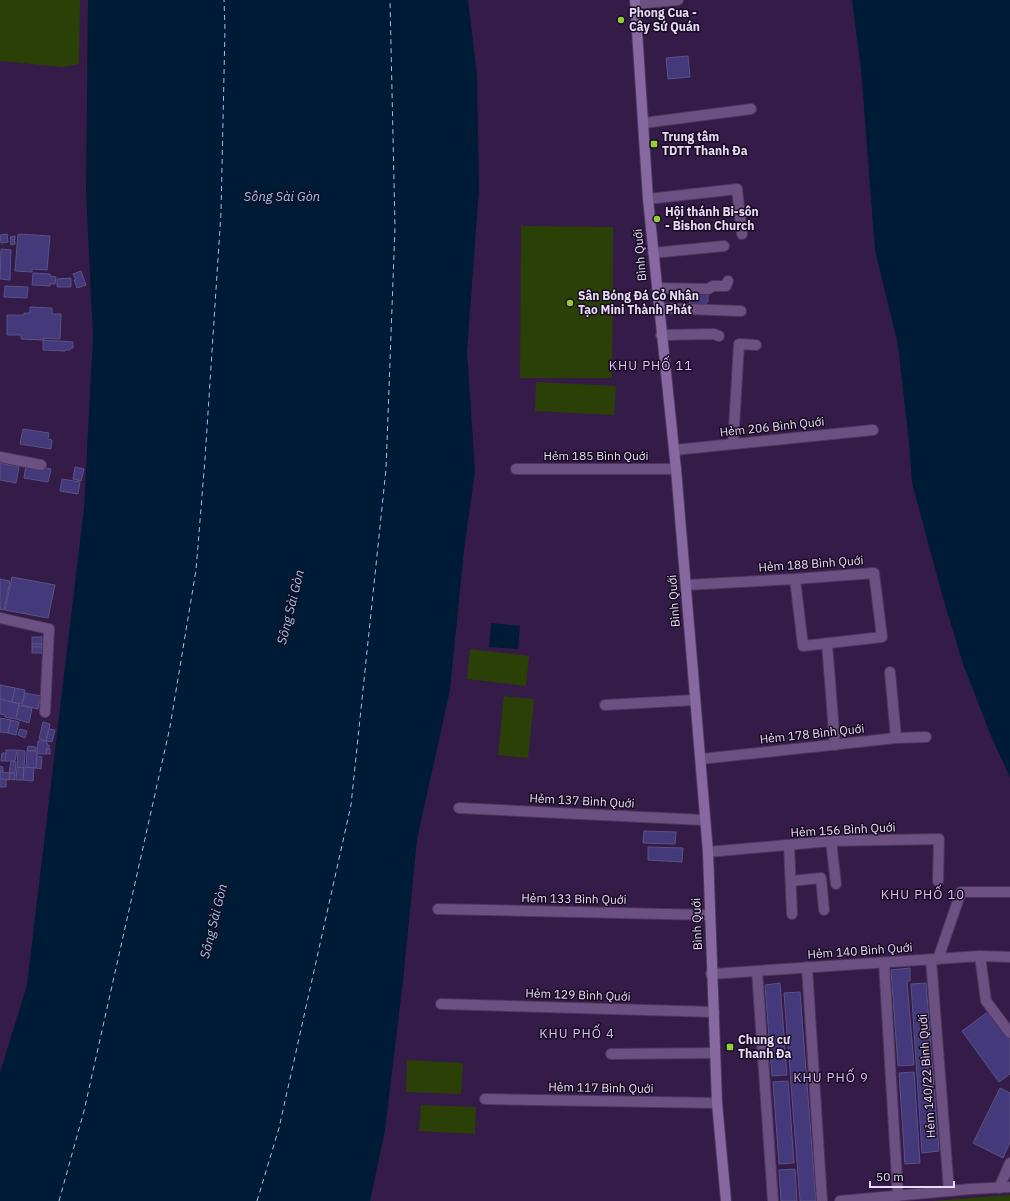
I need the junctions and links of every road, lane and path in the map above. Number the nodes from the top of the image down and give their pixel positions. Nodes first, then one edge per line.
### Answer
1 (678, 0) edge
2 (636, 2) edge
3 (750, 109) dead end
4 (644, 123) junction
5 (648, 199) junction
6 (742, 234) dead end
7 (724, 246) dead end
8 (653, 253) junction
9 (728, 281) dead end
10 (657, 288) junction
11 (658, 308) junction
12 (741, 311) dead end
13 (661, 335) junction
14 (719, 336) dead end
15 (756, 345) dead end
16 (873, 430) dead end
17 (733, 444) junction
18 (674, 450) junction
19 (0, 457) edge
20 (41, 465) dead end
21 (516, 469) dead end
22 (676, 469) junction
23 (795, 579) junction
24 (686, 585) junction
25 (0, 618) edge
26 (827, 643) junction
27 (890, 672) dead end
28 (695, 700) junction
29 (606, 705) dead end
30 (45, 712) dead end
31 (926, 737) dead end
32 (896, 738) junction
33 (834, 745) junction
34 (701, 759) junction
35 (459, 808) dead end
36 (704, 820) junction
37 (831, 841) junction
38 (789, 845) junction
39 (708, 852) junction
40 (791, 881) junction
41 (938, 881) dead end
42 (836, 884) dead end
43 (1010, 892) edge
44 (438, 909) dead end
45 (824, 910) dead end
46 (792, 914) dead end
47 (709, 915) junction
48 (980, 956) junction
49 (1010, 956) edge
50 (935, 959) junction
51 (884, 962) junction
52 (807, 967) junction
53 (758, 970) junction
54 (711, 974) junction
55 (441, 1004) dead end
56 (714, 1012) junction
57 (1010, 1033) edge
58 (715, 1053) junction
59 (611, 1054) dead end
60 (485, 1099) dead end
61 (717, 1103) junction
62 (1010, 1163) edge
63 (1010, 1187) edge
64 (999, 1188) junction
65 (948, 1191) junction
66 (898, 1196) junction
67 (726, 1201) edge
68 (773, 1201) edge
69 (822, 1201) edge
70 (840, 1201) edge

1 - 2 street
2 - 4 main road, Bình Quới
3 - 4 street
4 - 5 main road, Bình Quới
5 - 6 street
5 - 8 main road, Bình Quới
7 - 8 street
8 - 10 main road, Bình Quới
9 - 10 street
10 - 11 main road, Bình Quới
11 - 12 street
11 - 13 main road, Bình Quới
13 - 14 street
13 - 18 main road, Bình Quới
15 - 17 street
16 - 17 street, Hẻm 206 Bình Quới
17 - 18 street, Hẻm 206 Bình Quới
18 - 22 main road, Bình Quới
19 - 20 street
21 - 22 street, Hẻm 185 Bình Quới
22 - 24 main road, Bình Quới
23 - 24 street, Hẻm 188 Bình Quới
23 - 26 street
23 - 26 street, Hẻm 188 Bình Quới
24 - 28 main road, Bình Quới
25 - 30 street
26 - 33 street
27 - 32 street
28 - 29 street
28 - 34 main road, Bình Quới
31 - 32 street, Hẻm 178 Bình Quới
32 - 33 street, Hẻm 178 Bình Quới
33 - 34 street, Hẻm 178 Bình Quới
34 - 36 main road, Bình Quới
35 - 36 street, Hẻm 137 Bình Quới
36 - 39 main road, Bình Quới
37 - 38 street, Hẻm 156 Bình Quới
37 - 41 street, Hẻm 156 Bình Quới
37 - 42 street
38 - 39 street, Hẻm 156 Bình Quới
38 - 40 street
39 - 47 main road, Bình Quới
40 - 45 street
40 - 46 street
43 - 50 street
44 - 47 street, Hẻm 133 Bình Quới
47 - 54 main road, Bình Quới
48 - 49 street, Hẻm 140 Bình Quới
48 - 50 street, Hẻm 140 Bình Quới
48 - 57 street
50 - 51 street, Hẻm 140 Bình Quới
50 - 65 street, Hẻm 140/22 Bình Quới
51 - 52 street, Hẻm 140 Bình Quới
51 - 66 street
52 - 53 street, Hẻm 140 Bình Quới
52 - 69 street
53 - 54 street, Hẻm 140 Bình Quới
53 - 68 street
54 - 56 main road, Bình Quới
55 - 56 street, Hẻm 129 Bình Quới
56 - 58 main road, Bình Quới
58 - 59 street
58 - 61 main road, Bình Quới
60 - 61 street, Hẻm 117 Bình Quới
61 - 67 main road, Bình Quới
62 - 64 street
63 - 64 street
64 - 65 street
65 - 66 street
66 - 70 street

